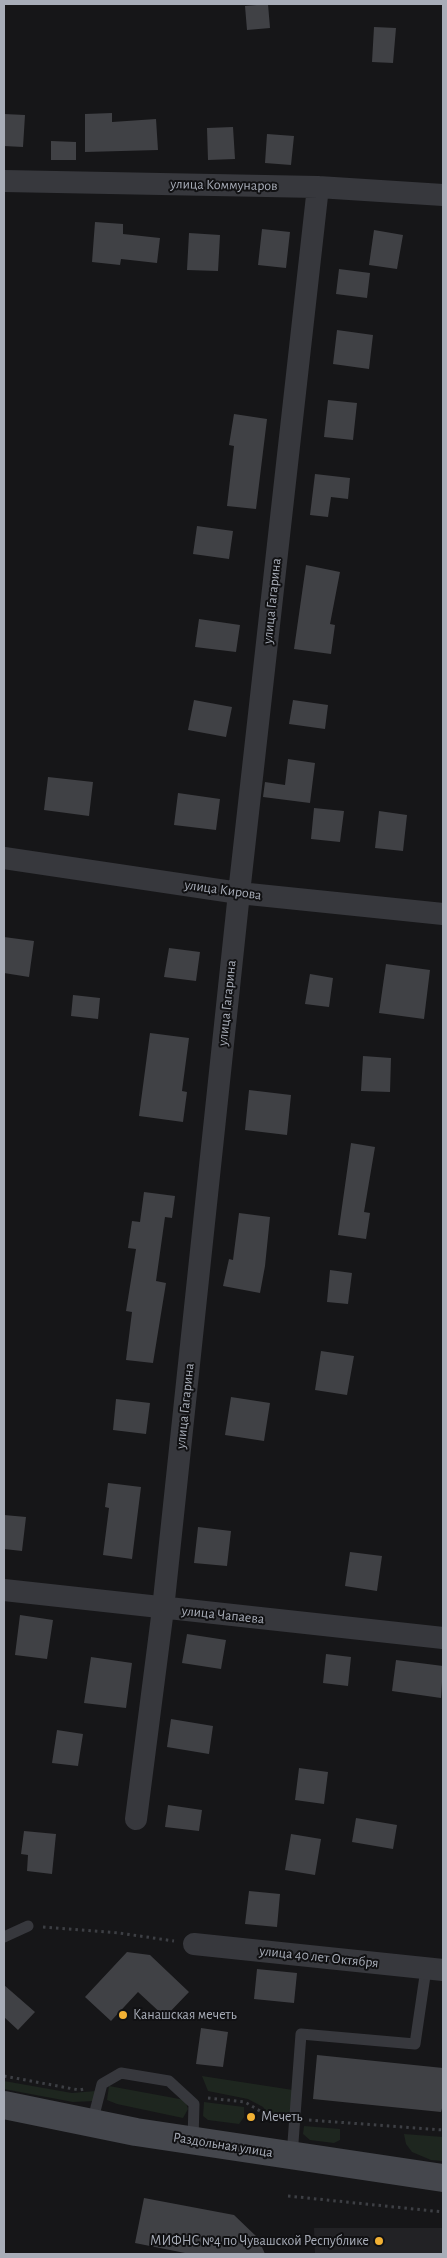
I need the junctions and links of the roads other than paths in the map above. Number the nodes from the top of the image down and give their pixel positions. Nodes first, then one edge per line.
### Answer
1 (4, 181) edge
2 (318, 187) junction
3 (443, 196) edge
4 (4, 858) edge
5 (239, 892) junction
6 (443, 914) edge
7 (4, 1590) edge
8 (164, 1609) junction
9 (443, 1638) edge
10 (136, 1820) dead end
11 (28, 1926) road end
12 (4, 1937) edge
13 (194, 1944) road end
14 (434, 1969) edge
15 (4, 2106) edge
16 (92, 2123) junction
17 (193, 2140) junction
18 (292, 2156) junction
19 (443, 2178) edge

1 - 2 street, улица Коммунаров
2 - 3 street, улица Коммунаров
2 - 5 street, улица Гагарина
4 - 5 street, улица Кирова
5 - 6 street, улица Кирова
5 - 8 street, улица Гагарина
7 - 8 street, улица Чапаева
8 - 9 street, улица Чапаева
8 - 10 street, улица Гагарина
11 - 12 lane
13 - 14 street, улица 40 лет Октября
14 - 18 lane
15 - 16 street, Раздольная улица
16 - 17 street, Раздольная улица
16 - 17 lane
17 - 18 street, Раздольная улица
18 - 19 street, Раздольная улица

